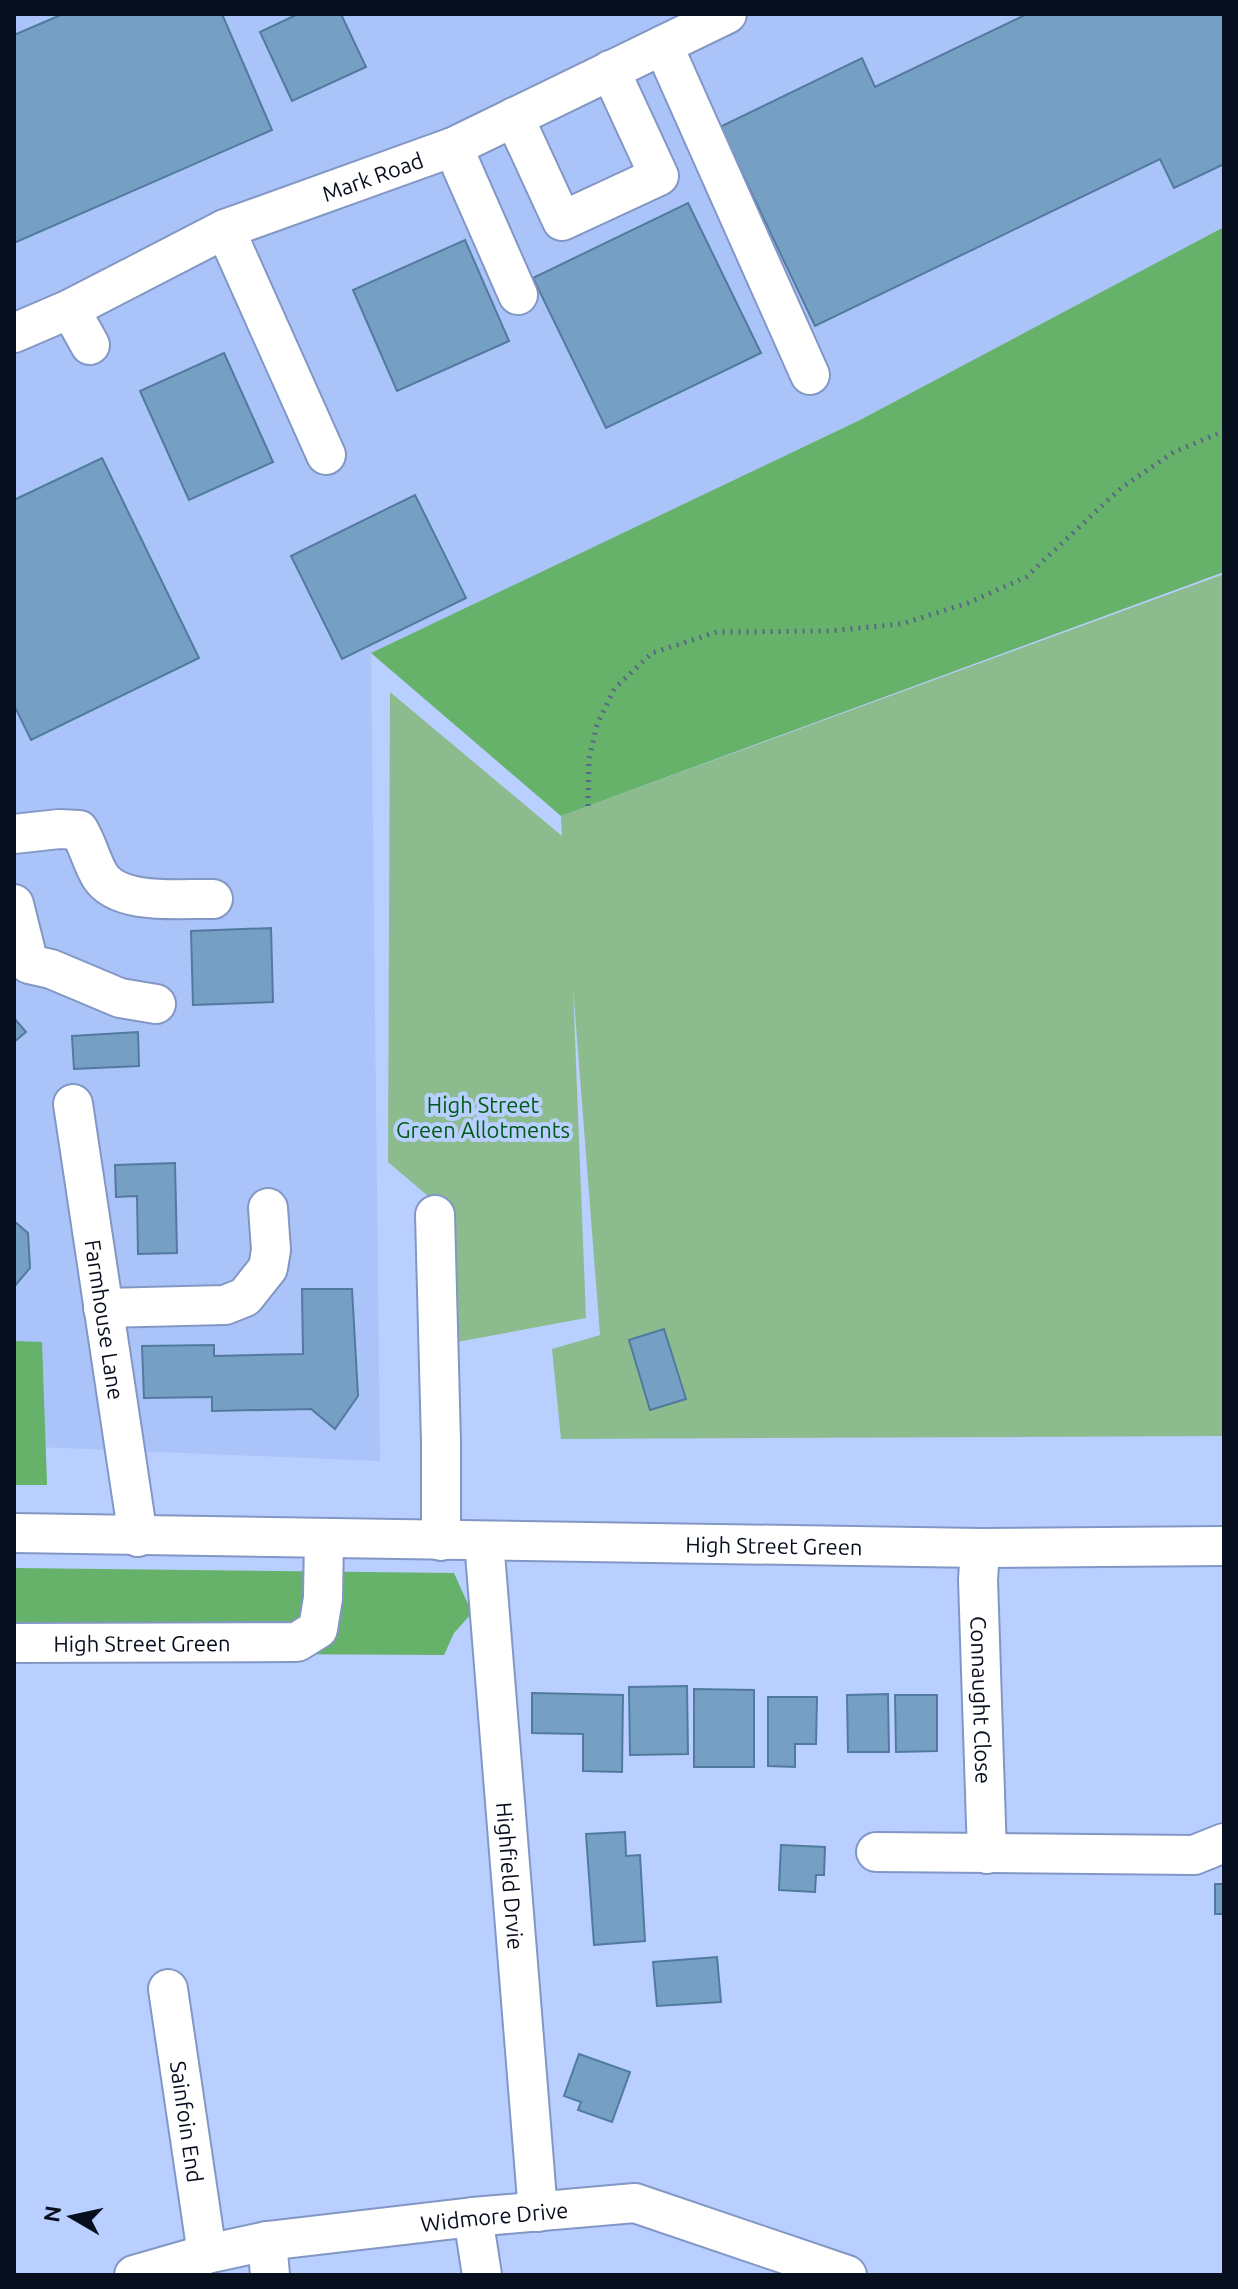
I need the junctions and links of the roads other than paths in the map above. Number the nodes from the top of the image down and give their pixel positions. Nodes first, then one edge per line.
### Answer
1 (727, 14) edge
2 (663, 45) junction
3 (610, 70) junction
4 (514, 117) junction
5 (453, 147) junction
6 (225, 229) junction
7 (518, 295) dead end
8 (70, 309) junction
9 (14, 333) edge
10 (90, 345) dead end
11 (810, 375) dead end
12 (326, 455) dead end
13 (14, 834) edge
14 (213, 899) dead end
15 (14, 904) edge
16 (156, 1004) dead end
17 (73, 1104) dead end
18 (268, 1208) dead end
19 (435, 1215) dead end
20 (103, 1308) junction
21 (14, 1533) edge
22 (138, 1537) junction
23 (324, 1538) junction
24 (441, 1541) junction
25 (484, 1541) junction
26 (1224, 1546) edge
27 (980, 1548) junction
28 (14, 1643) edge
29 (1224, 1843) edge
30 (876, 1852) dead end
31 (987, 1854) junction
32 (168, 1989) dead end
33 (538, 2212) junction
34 (473, 2217) junction
35 (207, 2254) junction
36 (268, 2258) edge
37 (134, 2275) edge
38 (482, 2275) edge
39 (847, 2275) edge

1 - 2 street, Mark Road
2 - 3 street, Mark Road
2 - 11 street
3 - 4 street, Mark Road
3 - 4 street
4 - 5 street, Mark Road
5 - 6 street, Mark Road
5 - 7 street
6 - 8 street, Mark Road
6 - 12 street
8 - 9 street, Mark Road
8 - 10 street
13 - 14 street
15 - 16 street
17 - 20 street, Farmhouse Lane
18 - 20 street
19 - 24 street
20 - 22 street, Farmhouse Lane
21 - 22 street, High Street Green
22 - 23 street, High Street Green
23 - 24 street, High Street Green
23 - 28 street, High Street Green
24 - 25 street, High Street Green
25 - 27 street, High Street Green
25 - 33 street, Highfield Drvie
26 - 27 street, High Street Green
27 - 31 street, Connaught Close
29 - 31 street
30 - 31 street
32 - 35 street, Sainfoin End
33 - 34 street, Widmore Drive
33 - 39 street, Widmore Drive
34 - 36 street, Widmore Drive
34 - 38 street
35 - 36 street, Widmore Drive
35 - 37 street, Widmore Drive

